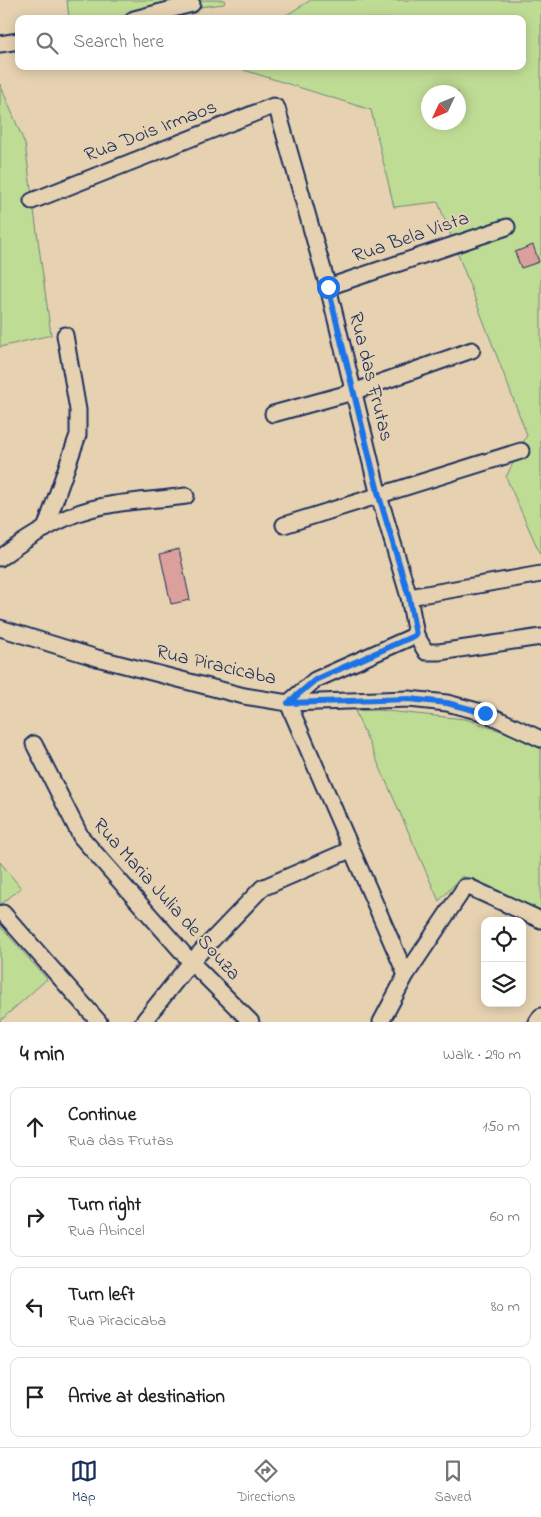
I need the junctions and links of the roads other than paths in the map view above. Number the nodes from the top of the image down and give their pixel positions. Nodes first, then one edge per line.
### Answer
1 (192, 4) dead end
2 (149, 15) edge
3 (15, 42) edge
4 (0, 44) edge
5 (281, 116) joint
6 (32, 201) dead end
7 (507, 227) dead end
8 (328, 287) junction
9 (65, 335) dead end
10 (472, 350) dead end
11 (353, 392) junction
12 (273, 414) dead end
13 (521, 451) dead end
14 (186, 496) dead end
15 (379, 496) junction
16 (284, 525) dead end
17 (45, 528) junction
18 (0, 558) edge
19 (541, 574) edge
20 (409, 597) junction
21 (0, 628) edge
22 (541, 637) edge
23 (419, 641) junction
24 (288, 703) junction
25 (541, 739) edge
26 (34, 744) dead end
27 (350, 850) junction
28 (3, 913) dead end
29 (541, 920) edge
30 (192, 962) junction
31 (406, 976) junction
32 (541, 1016) edge
33 (99, 1022) edge
34 (143, 1022) edge
35 (251, 1022) edge
36 (381, 1022) edge
37 (537, 1022) edge

1 - 2 street
3 - 4 street
5 - 6 street, Rua Dois Irmaos
5 - 8 street, Rua das Frutas
7 - 8 street, Rua Bela Vista
8 - 11 street, Rua das Frutas
9 - 17 street
10 - 11 street
11 - 12 street
11 - 15 street, Rua das Frutas
13 - 15 street
14 - 17 street
15 - 16 street
15 - 20 street, Rua das Frutas
17 - 18 street
19 - 20 street
20 - 23 street, Rua das Frutas
21 - 24 street, Rua Piracicaba
22 - 23 street
23 - 24 street
24 - 25 street, Rua Piracicaba
24 - 27 street
26 - 30 street, Rua Maria Julia de Souza
27 - 30 street
27 - 31 street
28 - 33 street
29 - 31 street
30 - 34 street
30 - 35 street, Rua Maria Julia de Souza
31 - 36 street
32 - 37 street

